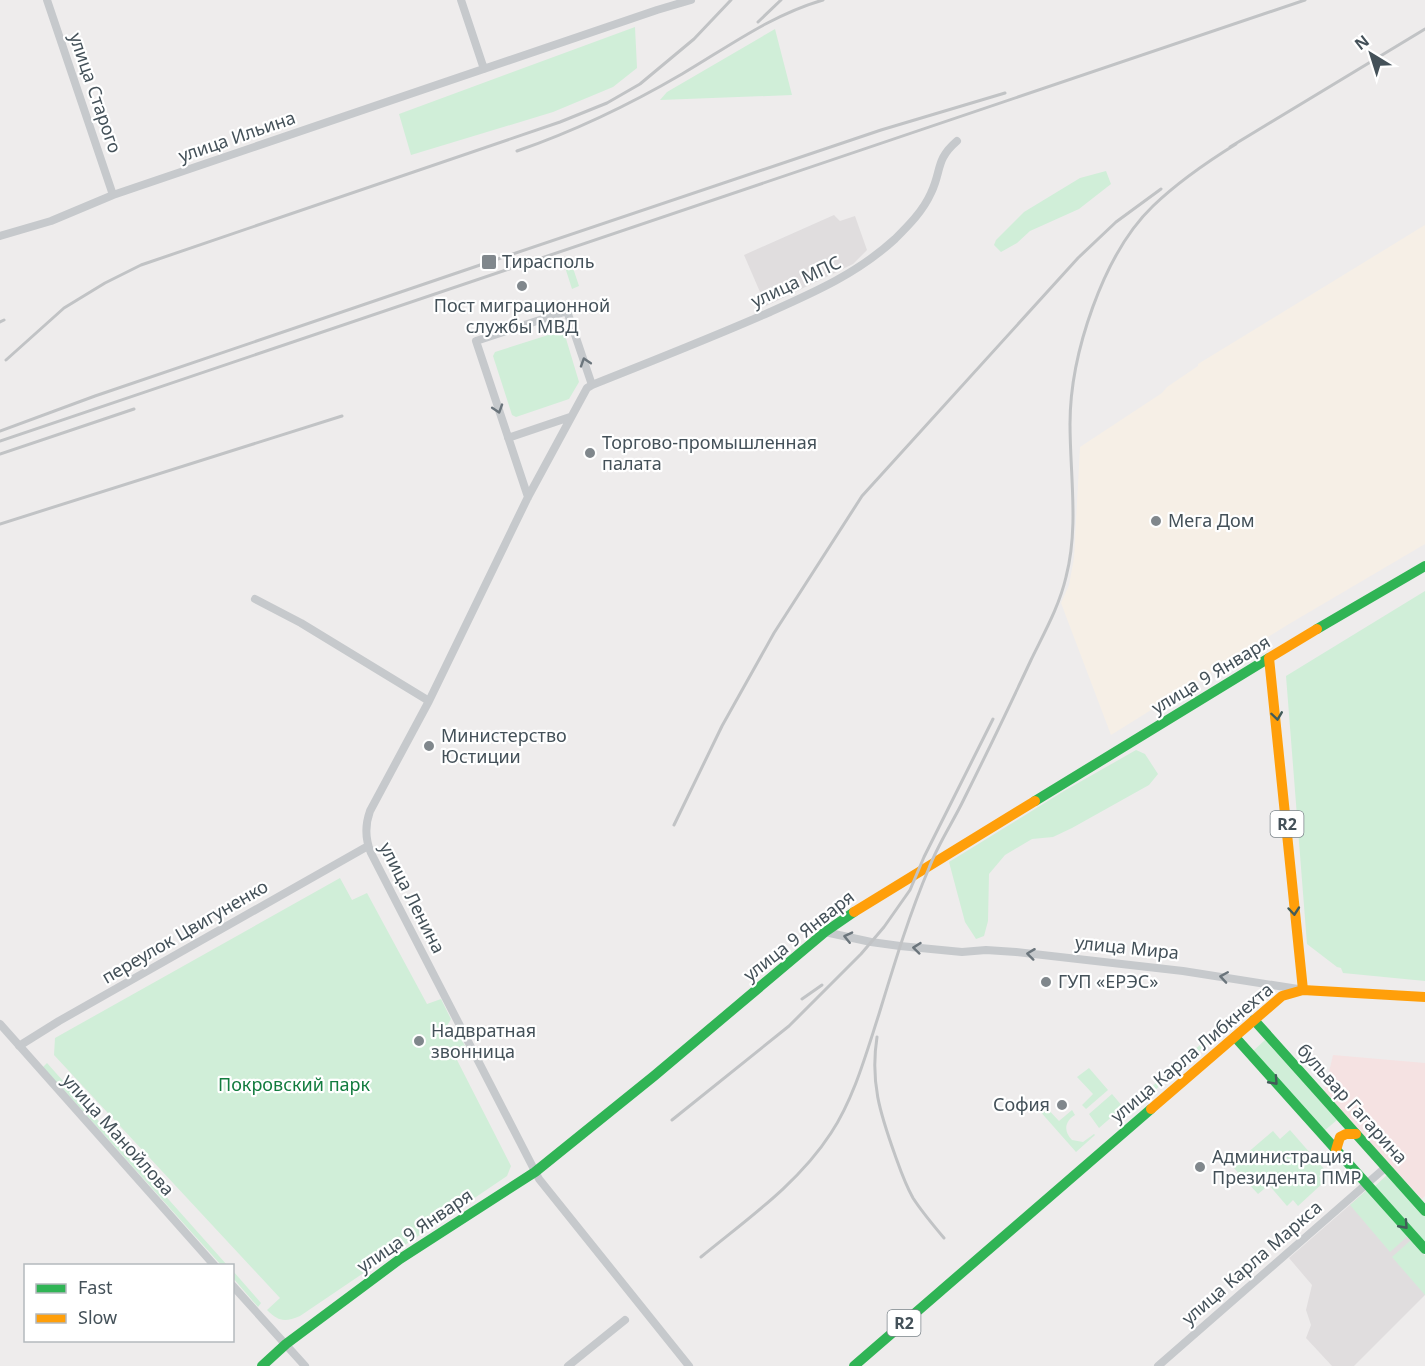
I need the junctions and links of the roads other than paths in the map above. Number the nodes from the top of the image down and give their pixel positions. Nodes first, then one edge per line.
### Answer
1 (47, 0) edge
2 (461, 0) edge
3 (691, 0) edge
4 (484, 69) junction
5 (957, 141) dead end
6 (113, 195) junction
7 (0, 236) edge
8 (592, 385) junction
9 (570, 417) junction
10 (508, 438) junction
11 (528, 497) junction
12 (1425, 566) edge
13 (255, 599) dead end
14 (1269, 658) junction
15 (429, 701) junction
16 (368, 846) junction
17 (825, 932) junction
18 (1303, 990) junction
19 (1425, 998) edge
20 (1254, 1020) junction
21 (0, 1024) edge
22 (1234, 1037) junction
23 (18, 1046) junction
24 (1356, 1134) junction
25 (1336, 1150) junction
26 (1386, 1167) junction
27 (535, 1172) junction
28 (1366, 1183) junction
29 (1425, 1211) edge
30 (1425, 1249) edge
31 (213, 1264) edge
32 (234, 1287) edge
33 (625, 1320) dead end
34 (286, 1344) junction
35 (262, 1366) edge
36 (305, 1366) edge
37 (568, 1366) edge
38 (688, 1366) edge
39 (854, 1366) edge
40 (1158, 1366) edge

1 - 6 street, улица Старого
2 - 4 street
3 - 4 street, улица Ильина
4 - 6 street, улица Ильина
5 - 8 street, улица МПС
6 - 7 street, улица Ильина
8 - 9 street, улица Ленина
8 -> 10 street
9 - 10 street
9 - 11 street, улица Ленина
10 - 11 street
11 - 15 street, улица Ленина
12 - 14 street, улица 9 Января
13 - 15 street
14 - 17 street, улица 9 Января
14 -> 18 street, улица Карла Либкнехта / R2
15 - 16 street, улица Ленина
16 - 23 street, переулок Цвигуненко
16 - 27 street, улица Ленина
18 -> 17 street, улица Мира
17 - 27 street, улица 9 Января
18 - 19 street, улица Мира / R2
18 - 20 street, улица Карла Либкнехта / R2
20 - 22 street, улица Карла Либкнехта / R2
20 - 24 street, бульвар Гагарина
21 - 23 street, улица Манойлова
22 -> 25 street
22 - 39 street, улица Карла Либкнехта / R2
23 - 31 street, улица Манойлова
24 - 25 street
24 - 26 street, бульвар Гагарина
25 - 28 street
26 - 28 street, улица Карла Маркса
26 - 29 street, бульвар Гагарина
27 - 34 street, улица 9 Января
27 - 38 street, улица Ленина
28 -> 30 street
28 - 40 street, улица Карла Маркса
32 - 34 street
33 - 37 street
34 - 35 street, улица 9 Января
34 - 36 street

